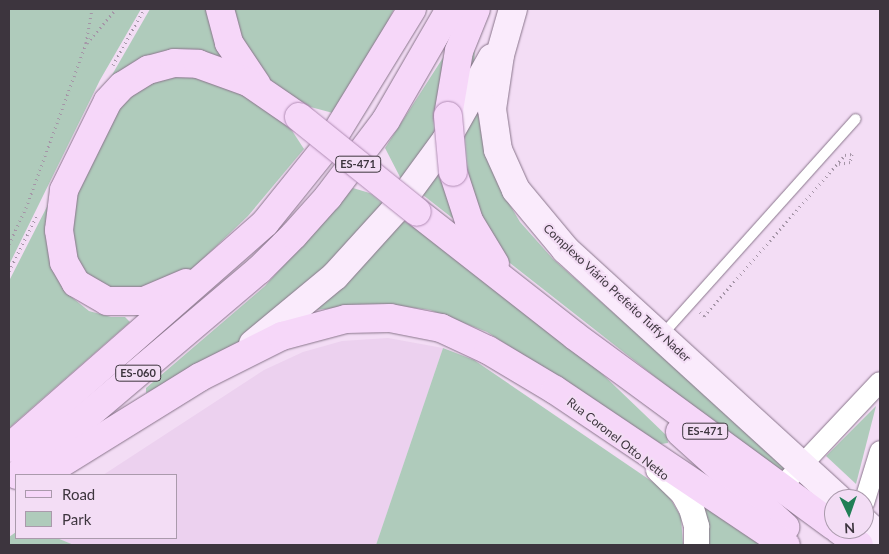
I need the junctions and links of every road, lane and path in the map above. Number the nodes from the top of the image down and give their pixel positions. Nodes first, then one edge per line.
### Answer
1 (92, 9) edge
2 (116, 9) edge
3 (220, 9) edge
4 (450, 9) edge
5 (476, 9) edge
6 (410, 12) edge
7 (510, 16) edge
8 (86, 43) junction
9 (261, 90) junction
10 (856, 119) dead end
11 (839, 164) junction
12 (9, 244) edge
13 (240, 248) junction
14 (519, 292) junction
15 (691, 303) junction
16 (662, 335) junction
17 (575, 336) junction
18 (233, 358) junction
19 (880, 382) edge
20 (555, 390) junction
21 (9, 448) edge
22 (880, 451) edge
23 (802, 464) junction
24 (19, 474) edge
25 (44, 474) edge
26 (781, 487) junction
27 (828, 489) edge
28 (868, 489) edge
29 (824, 519) edge
30 (696, 545) edge
31 (786, 545) edge
32 (804, 545) edge

1 - 8 path
2 - 8 path
3 - 9 main road
4 - 24 main road, ES-060
5 - 14 main road, bridge
6 - 13 main road, ES-060
7 - 16 main road, Complexo Viário Prefeito Tuffy Nader
7 - 18 main road
8 - 12 path
9 - 13 main road
9 - 14 main road, ES-471, bridge
10 - 15 lane
11 - 11 path
11 - 15 path
13 - 21 main road, ES-060
14 - 17 main road, ES-471
15 - 16 lane
16 - 23 main road, Complexo Viário Prefeito Tuffy Nader
17 - 26 main road, ES-471
17 - 32 main road, ES-471
18 - 20 main road
18 - 25 main road
19 - 23 street
20 - 30 street, Rua Coronel Otto Netto
20 - 31 main road
22 - 28 street
23 - 26 street
23 - 27 main road, Complexo Viário Prefeito Tuffy Nader
26 - 29 main road, ES-471

